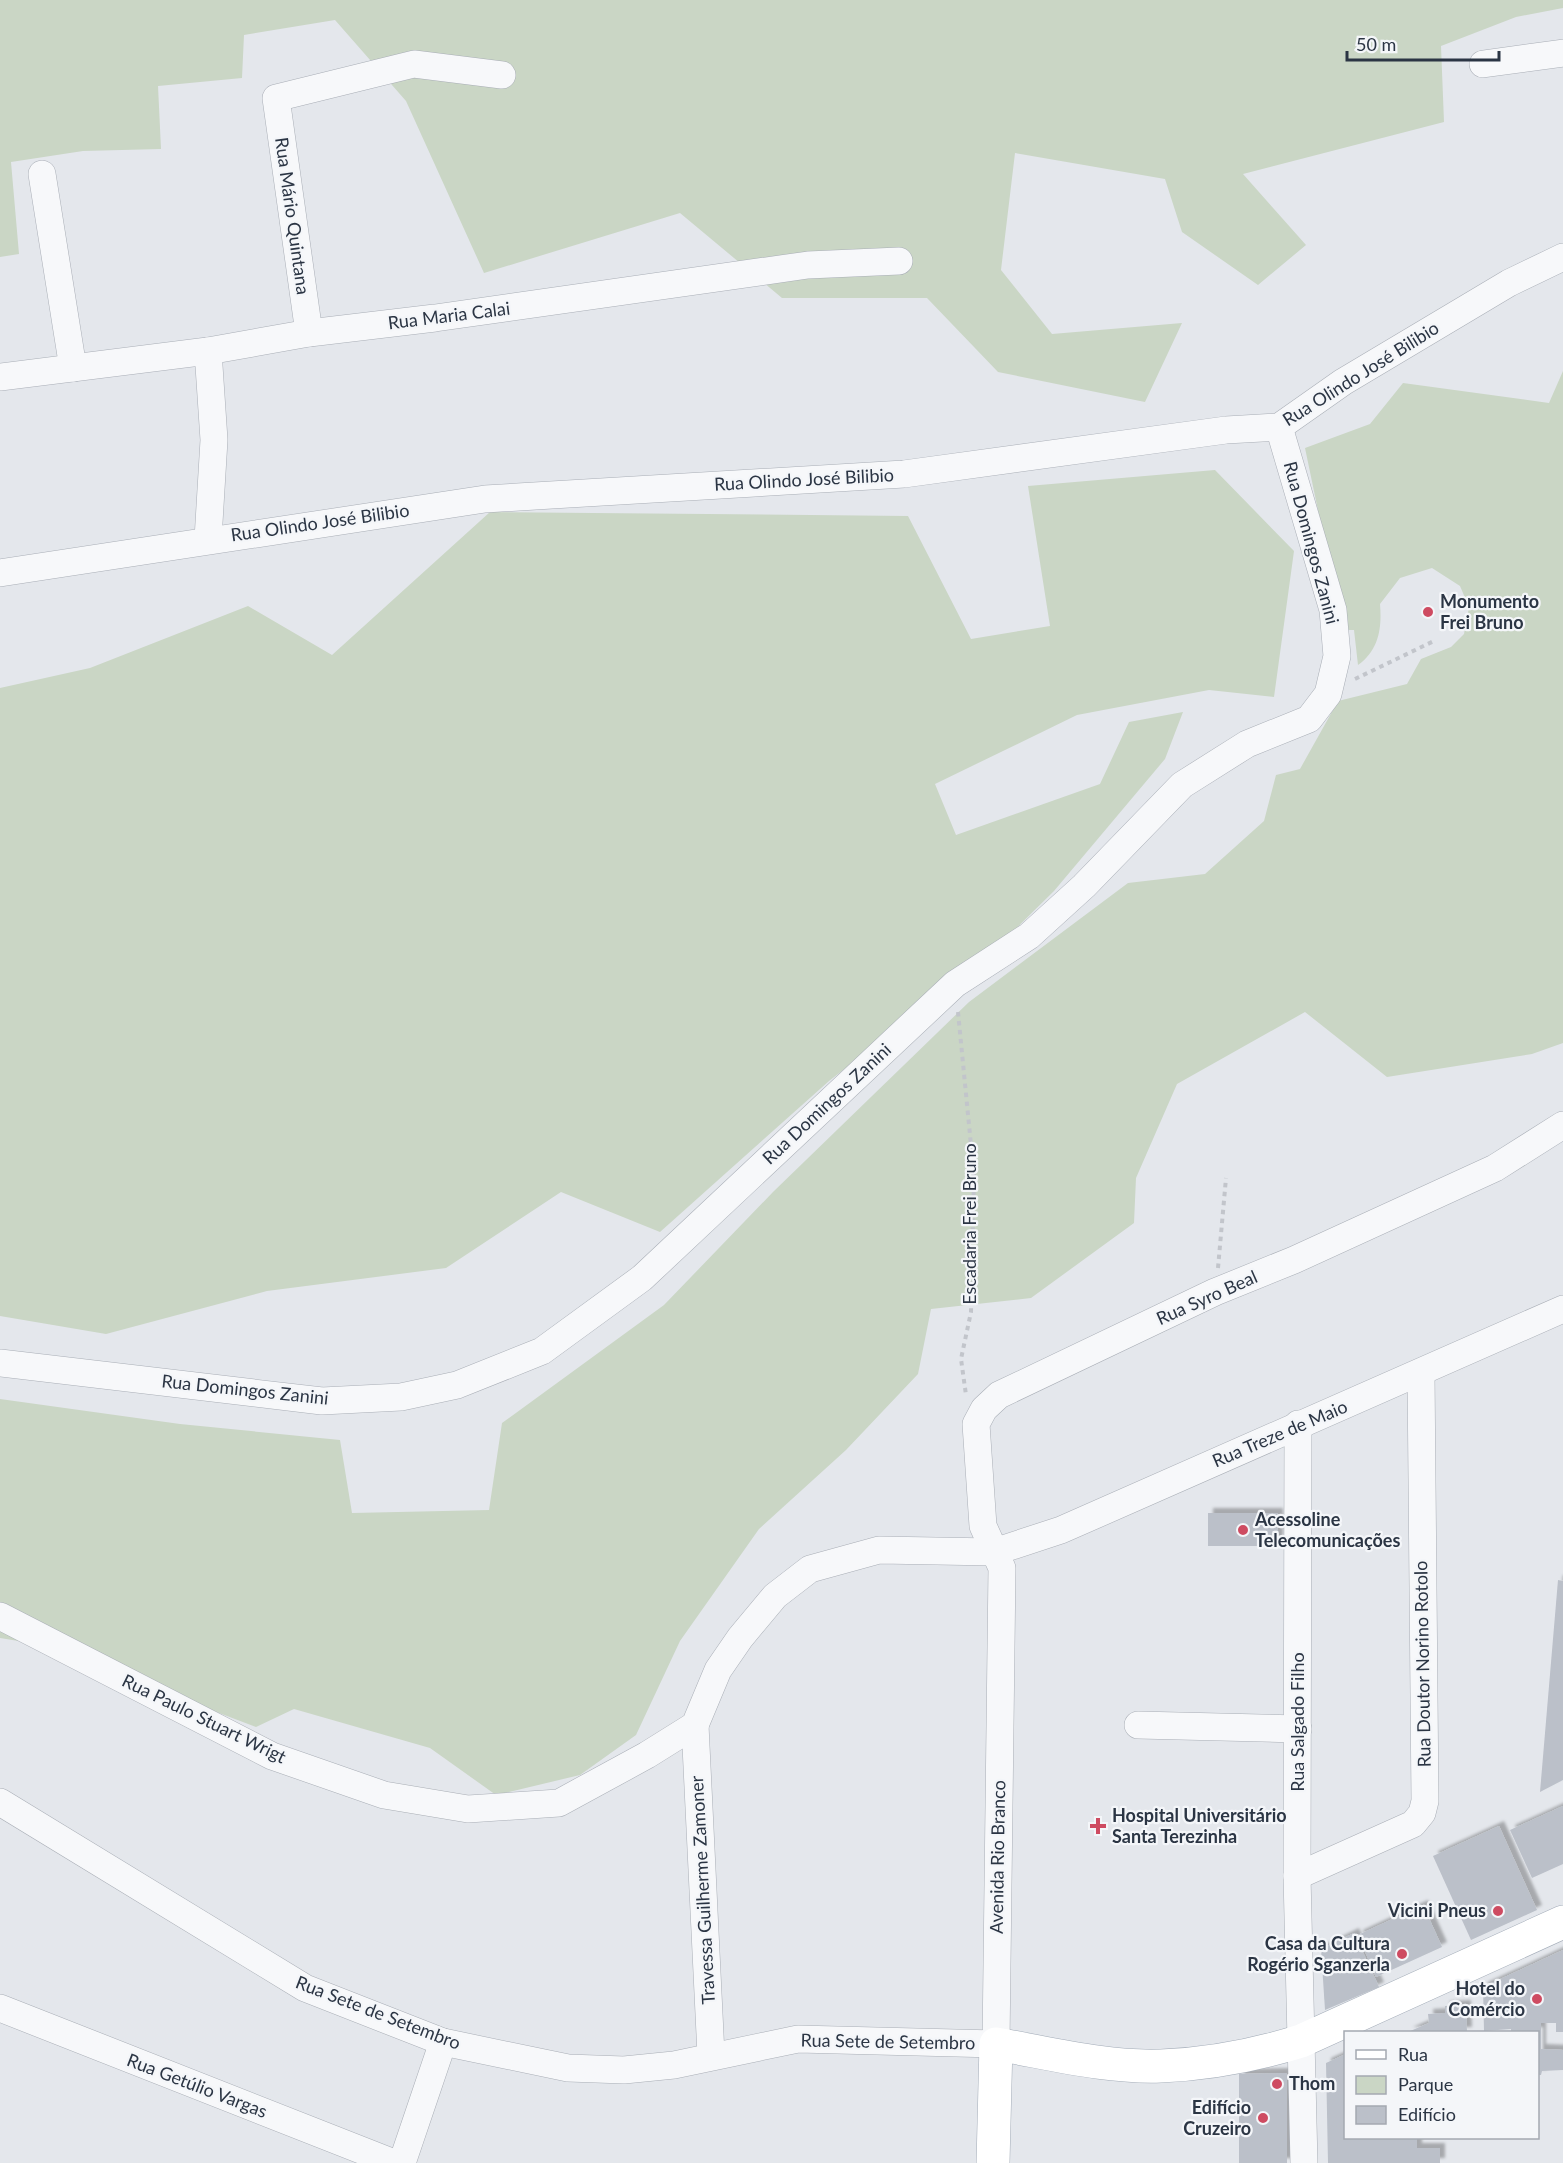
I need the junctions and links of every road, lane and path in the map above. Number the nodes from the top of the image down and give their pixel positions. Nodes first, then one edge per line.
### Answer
1 (1563, 53) edge
2 (1483, 64) dead end
3 (502, 75) dead end
4 (42, 174) dead end
5 (1563, 257) edge
6 (899, 261) dead end
7 (309, 333) junction
8 (208, 351) junction
9 (73, 368) junction
10 (0, 377) edge
11 (1280, 427) junction
12 (208, 539) junction
13 (0, 573) edge
14 (1436, 640) dead end
15 (1328, 694) junction
16 (955, 984) junction
17 (1562, 1130) edge
18 (1226, 1178) dead end
19 (1215, 1292) junction
20 (1563, 1309) edge
21 (0, 1363) edge
22 (1420, 1374) junction
23 (976, 1424) junction
24 (1298, 1424) junction
25 (994, 1552) junction
26 (0, 1616) edge
27 (695, 1725) junction
28 (1138, 1725) dead end
29 (1298, 1729) junction
30 (0, 1802) edge
31 (1297, 1876) junction
32 (1563, 1922) edge
33 (0, 2008) edge
34 (1301, 2041) junction
35 (443, 2042) junction
36 (996, 2044) junction
37 (711, 2055) junction
38 (394, 2163) edge
39 (402, 2163) edge
40 (993, 2163) edge
41 (1304, 2163) edge

1 - 2 street
3 - 7 street, Rua Mário Quintana
4 - 9 street
5 - 11 street, Rua Olindo José Bilibio
6 - 7 street, Rua Maria Calai
7 - 8 street, Rua Maria Calai
8 - 9 street, Rua Maria Calai
8 - 12 street
9 - 10 street, Rua Maria Calai
11 - 12 street, Rua Olindo José Bilibio
11 - 15 street, Rua Domingos Zanini
12 - 13 street, Rua Olindo José Bilibio
14 - 15 path
15 - 16 street, Rua Domingos Zanini
16 - 21 street, Rua Domingos Zanini
16 - 23 path, Escadaria Frei Bruno
17 - 19 street, Rua Syro Beal
18 - 19 path
19 - 23 street, Rua Syro Beal
20 - 22 street, Rua Treze de Maio
22 - 24 street, Rua Treze de Maio
22 - 31 street, Rua Doutor Norino Rotolo
23 - 25 street
24 - 25 street, Rua Treze de Maio
24 - 29 street, Rua Salgado Filho
25 - 27 street
25 - 36 street, Avenida Rio Branco
26 - 27 street, Rua Paulo Stuart Wrigt
27 - 37 street, Travessa Guilherme Zamoner
28 - 29 street
29 - 31 street, Rua Salgado Filho
30 - 35 street, Rua Sete de Setembro
31 - 34 street, Rua Salgado Filho
32 - 34 main road, Rua Sete de Setembro
33 - 38 street, Rua Getúlio Vargas
34 - 36 main road, Rua Sete de Setembro
34 - 41 street, Rua Salgado Filho
35 - 37 street, Rua Sete de Setembro
35 - 39 street
36 - 37 street, Rua Sete de Setembro
36 - 40 main road, Avenida Rio Branco

